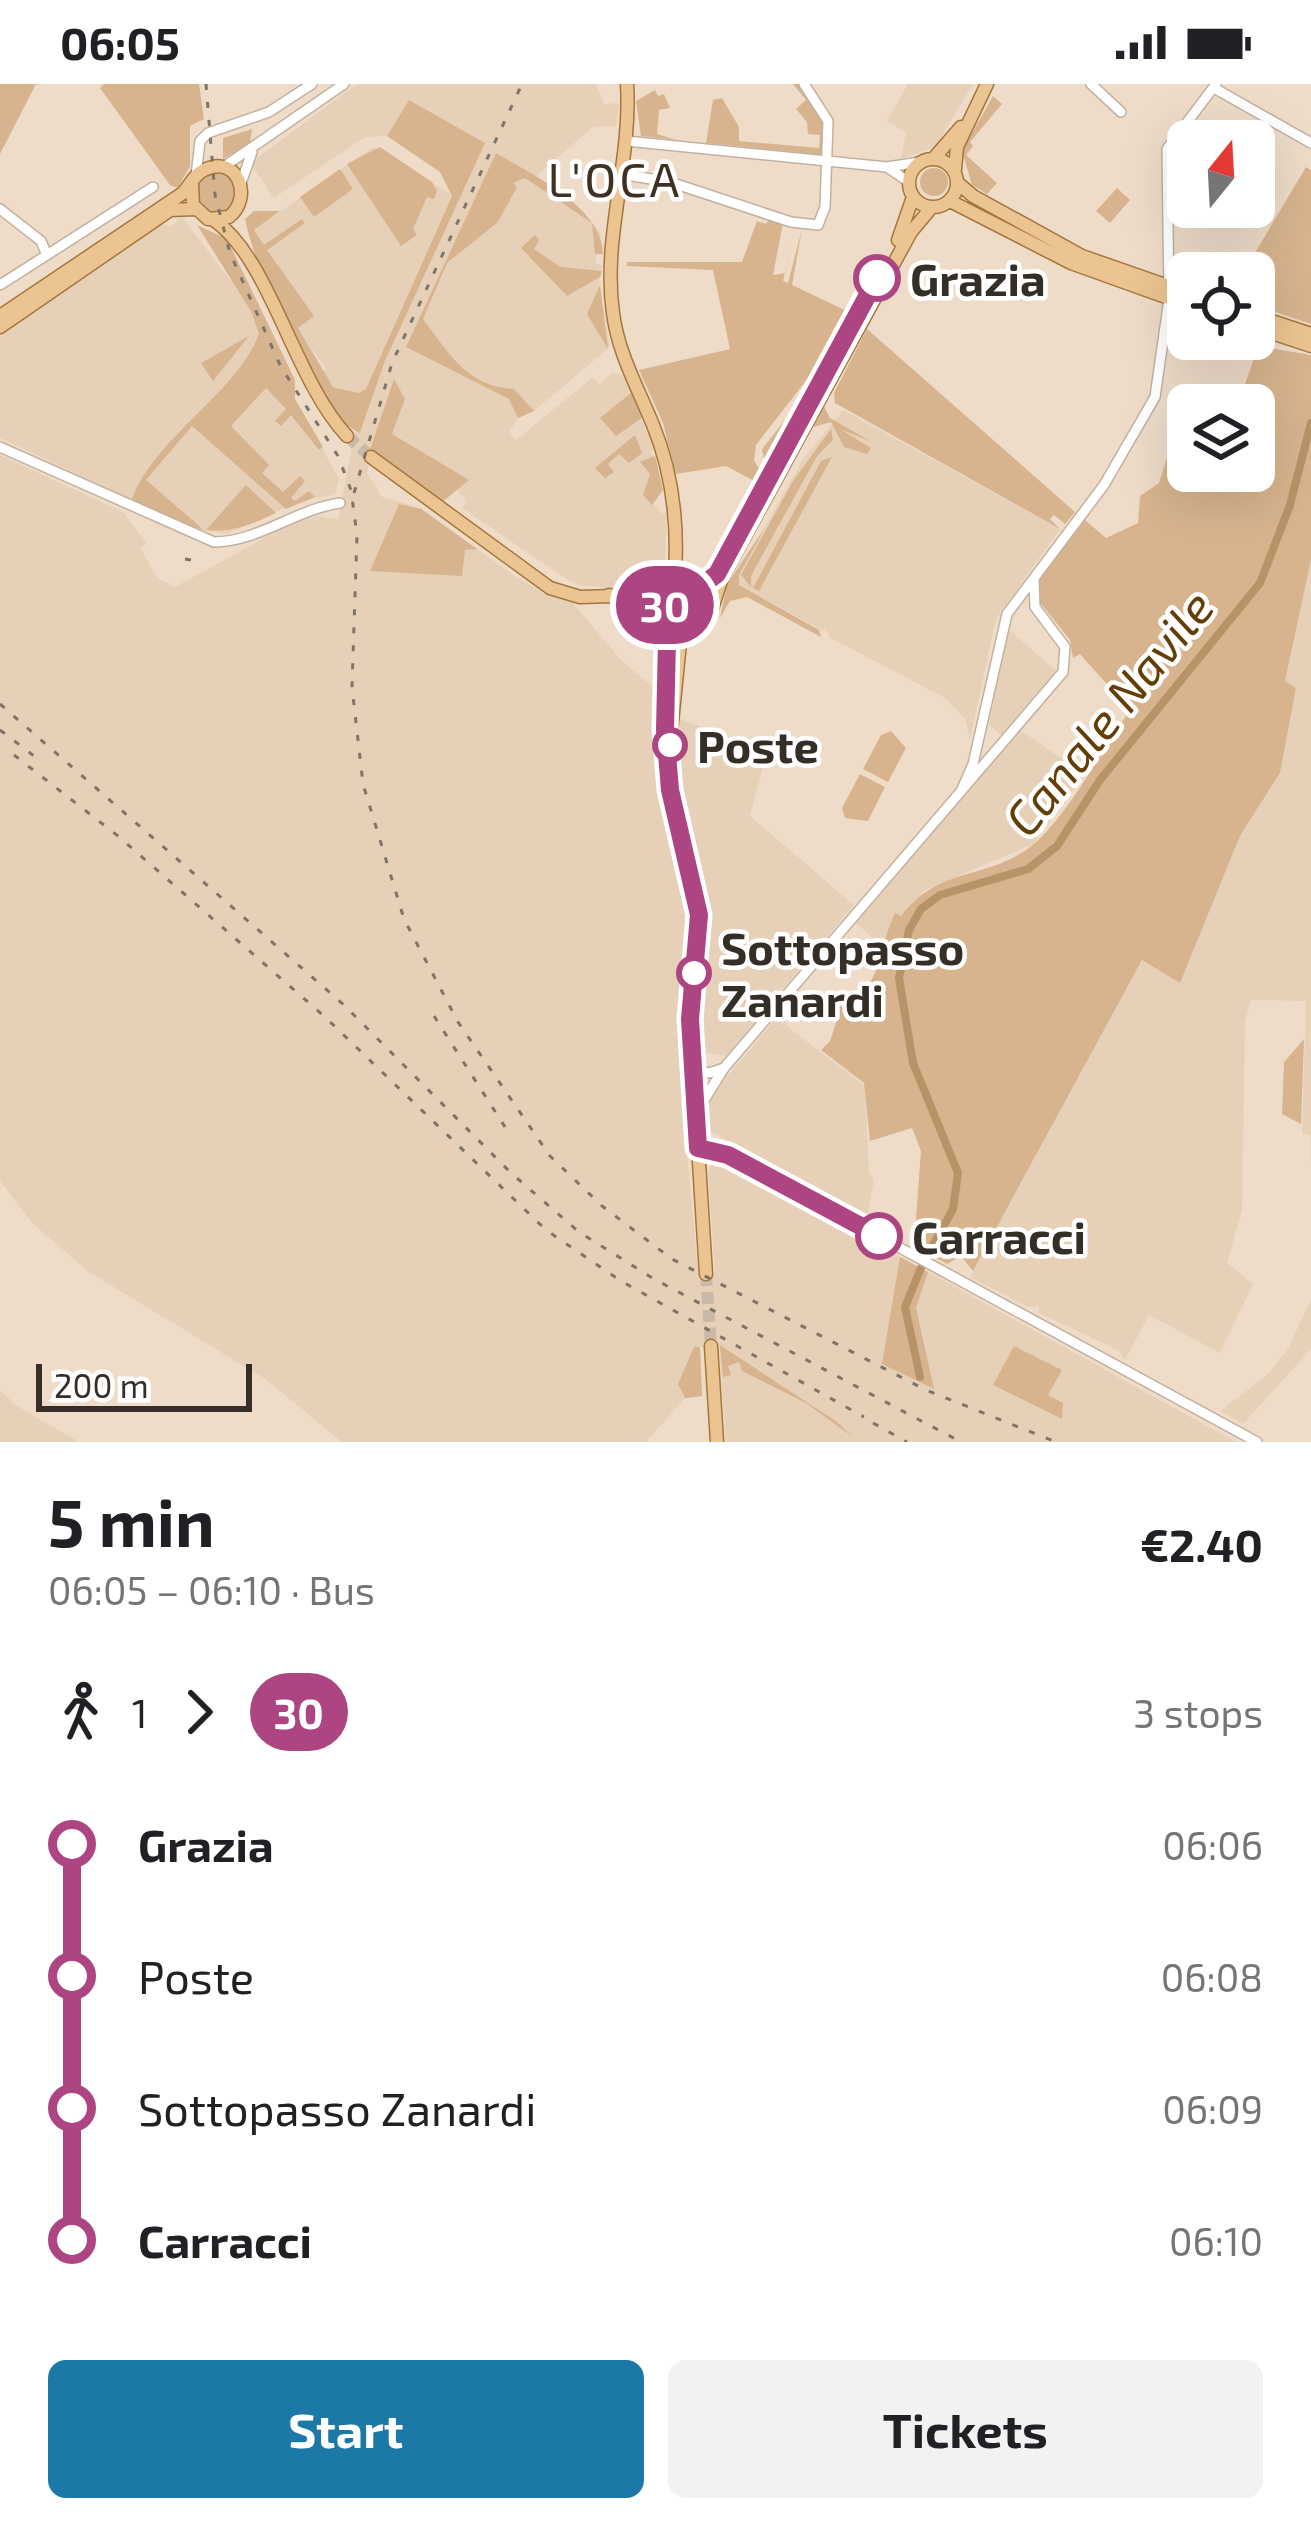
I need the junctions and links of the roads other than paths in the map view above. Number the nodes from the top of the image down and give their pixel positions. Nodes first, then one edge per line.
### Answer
1 (312, 84) edge
2 (344, 84) edge
3 (628, 84) edge
4 (804, 84) edge
5 (987, 84) edge
6 (1091, 84) edge
7 (1215, 86) edge
8 (1120, 112) dead end
9 (969, 116) junction
10 (253, 119) junction
11 (270, 138) junction
12 (626, 141) junction
13 (1311, 143) edge
14 (256, 148) junction
15 (200, 151) junction
16 (829, 160) junction
17 (927, 160) junction
18 (887, 166) junction
19 (219, 167) junction
20 (620, 174) junction
21 (956, 177) junction
22 (194, 180) junction
23 (909, 182) junction
24 (241, 183) junction
25 (152, 187) dead end
26 (914, 197) junction
27 (950, 201) junction
28 (932, 207) junction
29 (0, 209) edge
30 (195, 209) junction
31 (238, 210) junction
32 (214, 220) junction
33 (244, 251) junction
34 (1167, 252) edge
35 (46, 253) junction
36 (0, 285) edge
37 (1167, 292) edge
38 (1167, 292) edge
39 (1167, 306) edge
40 (0, 316) edge
41 (1275, 322) edge
42 (0, 327) edge
43 (1275, 334) edge
44 (1311, 334) edge
45 (1311, 346) edge
46 (347, 436) tunnel mouth
47 (0, 447) edge
48 (370, 457) tunnel mouth
49 (340, 502) dead end
50 (676, 556) junction
51 (1036, 574) junction
52 (696, 584) junction
53 (672, 590) junction
54 (638, 599) junction
55 (712, 602) junction
56 (1012, 605) junction
57 (1035, 608) junction
58 (667, 615) junction
59 (692, 630) junction
60 (978, 741) junction
61 (670, 745) junction
62 (995, 751) junction
63 (962, 789) junction
64 (724, 1068) junction
65 (693, 1069) junction
66 (696, 1114) junction
67 (698, 1148) junction
68 (706, 1274) tunnel mouth
69 (711, 1346) tunnel mouth
70 (717, 1442) edge
71 (1257, 1442) edge

1 - 10 street
2 - 11 street
3 - 12 main road
4 - 16 street
5 - 9 main road
6 - 8 street
7 - 13 street
7 - 34 street
9 - 17 main road
9 - 21 main road
10 - 11 street
10 - 15 street
11 - 14 street
12 - 16 street
12 - 20 main road
14 - 19 street
14 - 24 street
15 - 19 street
15 - 22 street
16 - 18 street
16 - 20 street
17 - 18 street
17 - 21 main road
17 - 23 main road
18 - 23 street
19 - 22 main road
19 - 24 main road
20 - 50 main road
21 - 27 main road
21 - 37 main road
22 - 30 main road
22 - 40 main road
23 - 26 main road
24 - 31 main road
25 - 35 street
26 - 28 main road
26 - 52 main road
27 - 28 main road
27 - 38 main road
28 - 55 main road
29 - 35 street
30 - 32 main road
30 - 42 main road
31 - 32 main road
31 - 33 main road
32 - 33 main road
33 - 46 main road
35 - 36 street
39 - 51 street
41 - 44 main road
43 - 45 main road
47 - 49 street
48 - 54 main road
50 - 52 main road
50 - 53 main road
51 - 56 street
51 - 57 street
52 - 53 main road
52 - 55 main road
53 - 54 main road
53 - 58 main road
54 - 58 main road
55 - 59 main road
56 - 57 street
56 - 60 street
57 - 62 street
58 - 59 main road
58 - 61 main road
59 - 61 main road
60 - 62 street
60 - 63 street
61 - 65 main road
62 - 63 street
63 - 64 street
64 - 65 street
64 - 66 street
65 - 66 main road
66 - 67 main road
67 - 68 main road
67 - 71 street
69 - 70 main road

